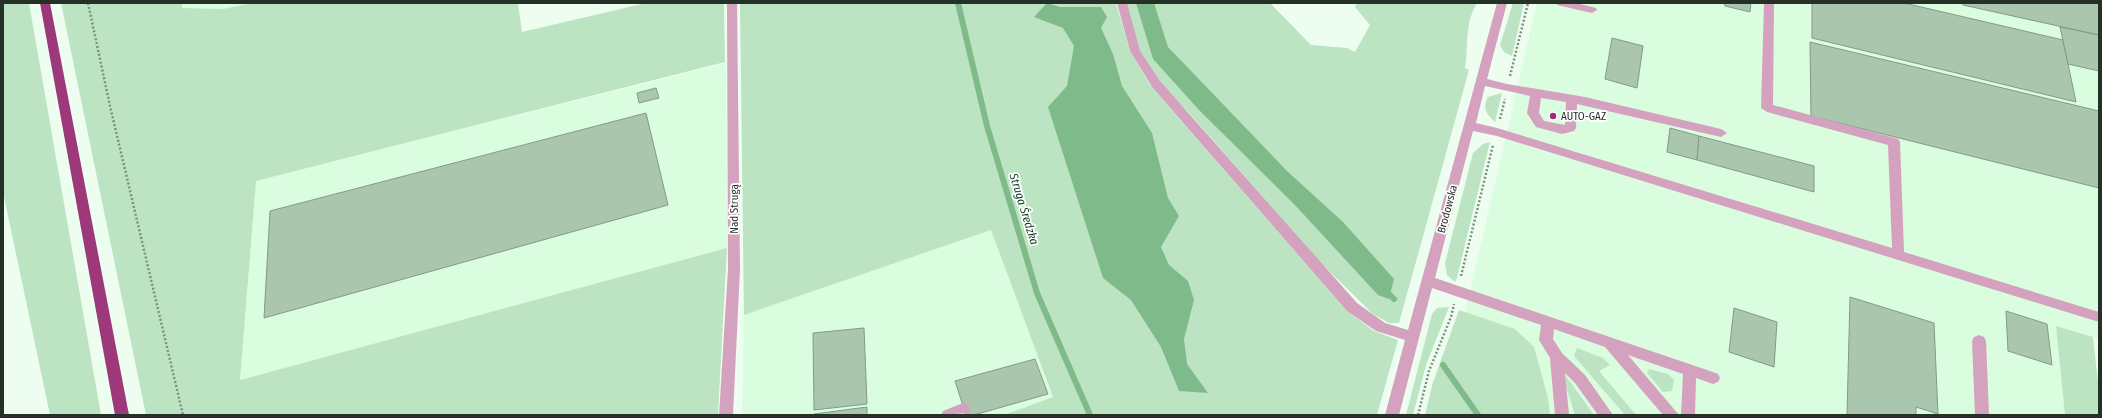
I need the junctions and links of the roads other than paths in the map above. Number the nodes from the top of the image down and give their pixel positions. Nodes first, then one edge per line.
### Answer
1 (45, 3) edge
2 (732, 3) edge
3 (1122, 3) edge
4 (1502, 3) edge
5 (1560, 3) edge
6 (1769, 3) edge
7 (1592, 10) dead end
8 (1481, 81) junction
9 (1536, 93) junction
10 (1572, 99) junction
11 (1469, 126) junction
12 (1721, 133) dead end
13 (1898, 256) junction
14 (1427, 280) junction
15 (2099, 317) edge
16 (1548, 323) junction
17 (1411, 340) junction
18 (1979, 341) dead end
19 (1610, 344) junction
20 (1557, 356) junction
21 (1690, 370) junction
22 (1713, 378) dead end
23 (963, 409) dead end
24 (122, 415) edge
25 (726, 415) edge
26 (948, 415) edge
27 (1392, 415) edge
28 (1562, 415) edge
29 (1606, 415) edge
30 (1672, 415) edge
31 (1688, 415) edge
32 (1982, 415) edge

1 - 24 highway
2 - 25 street, Nad Strugą
3 - 17 street
4 - 8 street, Brodowska
5 - 7 street
6 - 13 street
8 - 9 street
8 - 11 street, Brodowska
9 - 10 street
9 - 10 street
10 - 12 street
11 - 13 street
11 - 14 street, Brodowska
13 - 15 street
14 - 16 street
14 - 17 street, Brodowska
16 - 19 street
16 - 20 street
17 - 27 street, Brodowska
18 - 32 street
19 - 21 street
19 - 30 street
20 - 28 street
20 - 29 street
21 - 22 street
21 - 31 street
23 - 26 street

